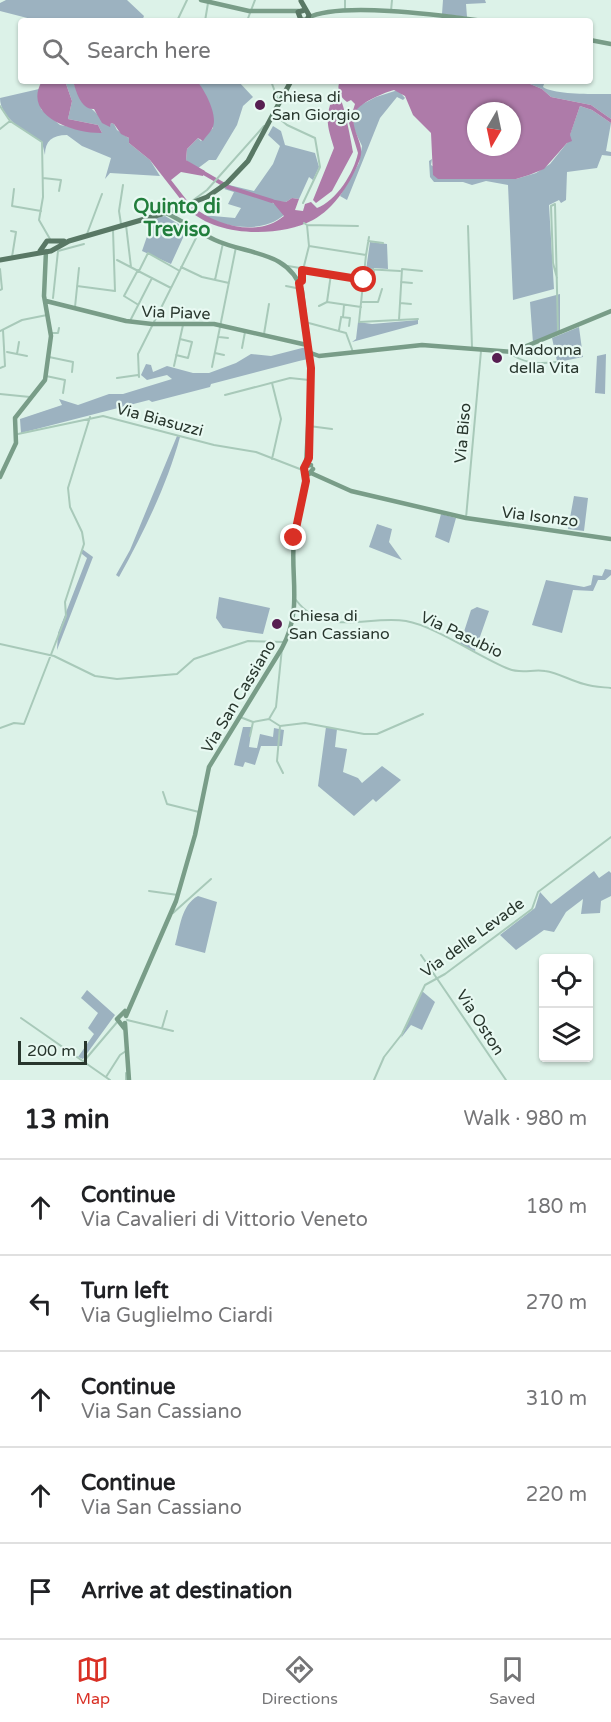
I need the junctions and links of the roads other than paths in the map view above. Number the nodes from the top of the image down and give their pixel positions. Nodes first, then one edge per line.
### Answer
1 (188, 0) edge
2 (255, 0) edge
3 (345, 0) edge
4 (392, 0) edge
5 (205, 1) edge
6 (301, 1) edge
7 (251, 11) junction
8 (391, 11) junction
9 (345, 12) junction
10 (303, 16) edge
11 (179, 18) edge
12 (205, 18) edge
13 (248, 18) edge
14 (456, 18) edge
15 (593, 41) edge
16 (611, 44) edge
17 (272, 84) edge
18 (289, 84) edge
19 (280, 102) junction
20 (0, 106) edge
21 (274, 115) junction
22 (10, 121) junction
23 (0, 129) edge
24 (262, 133) junction
25 (43, 178) junction
26 (123, 185) dead end
27 (14, 189) dead end
28 (60, 191) dead end
29 (102, 194) dead end
30 (303, 203) dead end
31 (193, 204) junction
32 (41, 211) junction
33 (165, 213) junction
34 (124, 226) junction
35 (357, 226) dead end
36 (468, 226) dead end
37 (113, 229) junction
38 (11, 231) dead end
39 (199, 232) junction
40 (88, 237) junction
41 (223, 243) junction
42 (383, 243) dead end
43 (84, 244) dead end
44 (309, 246) junction
45 (236, 247) junction
46 (48, 249) junction
47 (366, 254) junction
48 (12, 258) junction
49 (116, 259) junction
50 (0, 260) edge
51 (288, 266) junction
52 (131, 267) junction
53 (556, 267) junction
54 (79, 268) dead end
55 (0, 269) edge
56 (180, 269) junction
57 (364, 269) junction
58 (302, 270) junction
59 (138, 271) junction
60 (374, 271) junction
61 (401, 271) junction
62 (422, 271) dead end
63 (331, 274) junction
64 (152, 278) junction
65 (364, 279) junction
66 (215, 280) junction
67 (401, 282) junction
68 (229, 283) junction
69 (299, 283) junction
70 (412, 283) dead end
71 (77, 286) junction
72 (286, 286) dead end
73 (171, 288) junction
74 (301, 289) junction
75 (382, 289) dead end
76 (0, 290) edge
77 (53, 297) dead end
78 (46, 301) junction
79 (327, 302) junction
80 (361, 302) junction
81 (400, 303) junction
82 (139, 304) junction
83 (269, 304) dead end
84 (411, 304) dead end
85 (344, 305) junction
86 (319, 306) dead end
87 (361, 307) junction
88 (74, 309) junction
89 (611, 311) edge
90 (47, 315) junction
91 (342, 317) junction
92 (305, 319) junction
93 (418, 319) dead end
94 (399, 320) junction
95 (130, 322) junction
96 (312, 323) junction
97 (152, 324) junction
98 (183, 324) junction
99 (220, 325) junction
100 (349, 326) dead end
101 (59, 328) dead end
102 (339, 330) junction
103 (2, 331) edge
104 (245, 332) junction
105 (51, 333) junction
106 (558, 333) junction
107 (218, 336) junction
108 (264, 336) junction
109 (228, 338) dead end
110 (5, 339) junction
111 (180, 339) junction
112 (0, 340) edge
113 (19, 342) dead end
114 (307, 345) junction
115 (242, 348) dead end
116 (472, 350) junction
117 (481, 351) junction
118 (7, 352) junction
119 (215, 352) junction
120 (353, 352) junction
121 (512, 352) junction
122 (17, 354) junction
123 (176, 355) junction
124 (224, 355) dead end
125 (27, 356) dead end
126 (313, 356) junction
127 (49, 357) junction
128 (556, 362) dead end
129 (174, 366) dead end
130 (212, 367) dead end
131 (0, 368) edge
132 (72, 372) dead end
133 (46, 376) junction
134 (117, 378) dead end
135 (311, 380) junction
136 (272, 383) junction
137 (63, 393) dead end
138 (0, 394) edge
139 (225, 395) dead end
140 (33, 398) junction
141 (90, 417) junction
142 (309, 426) junction
143 (332, 429) dead end
144 (16, 434) junction
145 (272, 459) junction
146 (308, 470) junction
147 (0, 477) edge
148 (466, 518) junction
149 (611, 539) edge
150 (296, 600) junction
151 (303, 608) junction
152 (295, 610) junction
153 (0, 644) edge
154 (284, 645) junction
155 (52, 656) junction
156 (611, 688) edge
157 (423, 714) dead end
158 (240, 717) junction
159 (269, 719) junction
160 (253, 722) junction
161 (280, 726) junction
162 (0, 729) edge
163 (250, 736) dead end
164 (283, 773) dead end
165 (163, 792) dead end
166 (199, 812) junction
167 (611, 837) edge
168 (211, 879) dead end
169 (149, 891) dead end
170 (178, 895) junction
171 (171, 912) junction
172 (421, 955) dead end
173 (436, 977) junction
174 (167, 1011) dead end
175 (21, 1018) dead end
176 (123, 1020) junction
177 (162, 1028) junction
178 (173, 1031) dead end
179 (126, 1051) junction
180 (84, 1061) junction
181 (106, 1077) junction
182 (127, 1077) edge
183 (110, 1080) edge
184 (374, 1080) edge
185 (506, 1080) edge

1 - 11 street
2 - 7 street
3 - 9 street
4 - 8 street
5 - 7 main road
5 - 12 street
6 - 10 main road
7 - 10 main road
7 - 13 street
8 - 9 main road
8 - 14 main road
9 - 10 main road
15 - 16 main road
17 - 19 street
18 - 19 main road
19 - 21 main road
20 - 22 street
21 - 24 main road
21 - 30 street
22 - 23 street
22 - 25 street
24 - 31 street
24 - 31 main road
25 - 28 street
25 - 32 street
26 - 34 street
27 - 32 street
29 - 40 street
31 - 33 main road
32 - 46 street
33 - 34 main road
33 - 39 main road
34 - 37 main road
34 - 52 street
35 - 44 street
36 - 116 street
37 - 40 main road
37 - 49 street
38 - 48 street
39 - 41 main road
39 - 56 street
40 - 46 main road
41 - 45 main road
41 - 66 street
42 - 47 street
43 - 46 street
44 - 47 street
44 - 58 street
45 - 51 main road
45 - 68 street
46 - 48 main road
46 - 77 street
46 - 78 main road
47 - 57 street
48 - 50 main road
49 - 52 street
49 - 71 street
51 - 58 street
51 - 69 main road, Via San Cassiano
52 - 59 street
53 - 53 street
53 - 106 street
54 - 71 street
55 - 76 street
56 - 59 street
56 - 66 street
56 - 73 street
57 - 60 street
57 - 65 street
58 - 63 street
58 - 69 street
59 - 64 street
59 - 82 street
60 - 61 street
60 - 65 street
61 - 62 street
61 - 67 street
63 - 65 street
63 - 79 street
64 - 73 street
64 - 82 street
65 - 80 street
66 - 68 street
67 - 70 street
67 - 81 street
68 - 99 street
69 - 74 main road, Via San Cassiano
71 - 88 street
72 - 74 street
73 - 97 street
74 - 92 main road, Via San Cassiano
75 - 80 street
78 - 88 main road, Via Piave
78 - 90 main road
79 - 85 street
79 - 86 street
80 - 87 street
81 - 84 street
81 - 94 street
82 - 95 street
83 - 108 street
85 - 87 street
85 - 91 street
87 - 94 street
88 - 95 main road, Via Piave
89 - 106 main road
90 - 103 street
90 - 105 main road
91 - 100 street
91 - 102 street
92 - 96 street
92 - 96 street
92 - 114 main road, Via San Cassiano
93 - 94 street
95 - 97 main road, Via Piave
96 - 102 street
97 - 98 main road, Via Piave
97 - 134 street
98 - 99 main road, Via Piave
98 - 111 street
99 - 104 main road, Via Piave
99 - 107 street
101 - 105 street
102 - 120 street
103 - 110 street
104 - 108 main road, Via Piave
104 - 115 street
105 - 127 main road
106 - 121 main road
107 - 109 street
107 - 119 street
108 - 114 main road, Via Piave
110 - 112 street
110 - 118 street
111 - 123 street
111 - 123 street
113 - 122 street
114 - 126 main road, Via San Cassiano
116 - 117 main road
116 - 120 main road
117 - 121 main road
117 - 148 street, Via Biso
118 - 122 street
118 - 131 street
119 - 124 street
119 - 130 street
120 - 126 main road
121 - 128 street
122 - 125 street
123 - 129 street
126 - 135 main road, Via San Cassiano
127 - 132 street
127 - 133 main road
133 - 137 street
133 - 140 main road
135 - 136 street
135 - 142 main road, Via San Cassiano
136 - 139 street
136 - 145 street
138 - 140 street
140 - 144 main road
141 - 144 street, Via Biasuzzi
141 - 145 street, Via Biasuzzi
141 - 155 street
142 - 143 street
142 - 146 main road, Via San Cassiano
144 - 147 main road
145 - 146 street, Via Biasuzzi
146 - 148 main road, Via Isonzo
146 - 150 main road, Via San Cassiano
148 - 149 main road, Via Isonzo
150 - 151 street, Via Pasubio
150 - 152 main road, Via San Cassiano
151 - 152 street
151 - 156 street, Via Pasubio
152 - 154 main road, Via San Cassiano
153 - 155 street
154 - 155 street
154 - 158 main road, Via San Cassiano
154 - 159 street
155 - 162 street
157 - 161 street
158 - 160 street
158 - 166 main road, Via San Cassiano
159 - 160 street
159 - 161 street
160 - 163 street
161 - 164 street
165 - 166 street
166 - 170 main road, Via San Cassiano
167 - 173 street, Via delle Levade
168 - 171 street
169 - 170 street
170 - 171 main road, Via San Cassiano
171 - 176 main road, Via San Cassiano
172 - 173 street, Via Oston
173 - 184 street, Via delle Levade
173 - 185 street, Via Oston
174 - 177 street
175 - 180 street
176 - 177 street
176 - 179 main road
176 - 180 street
177 - 178 street
179 - 181 street
179 - 182 main road
180 - 181 street
181 - 183 street

